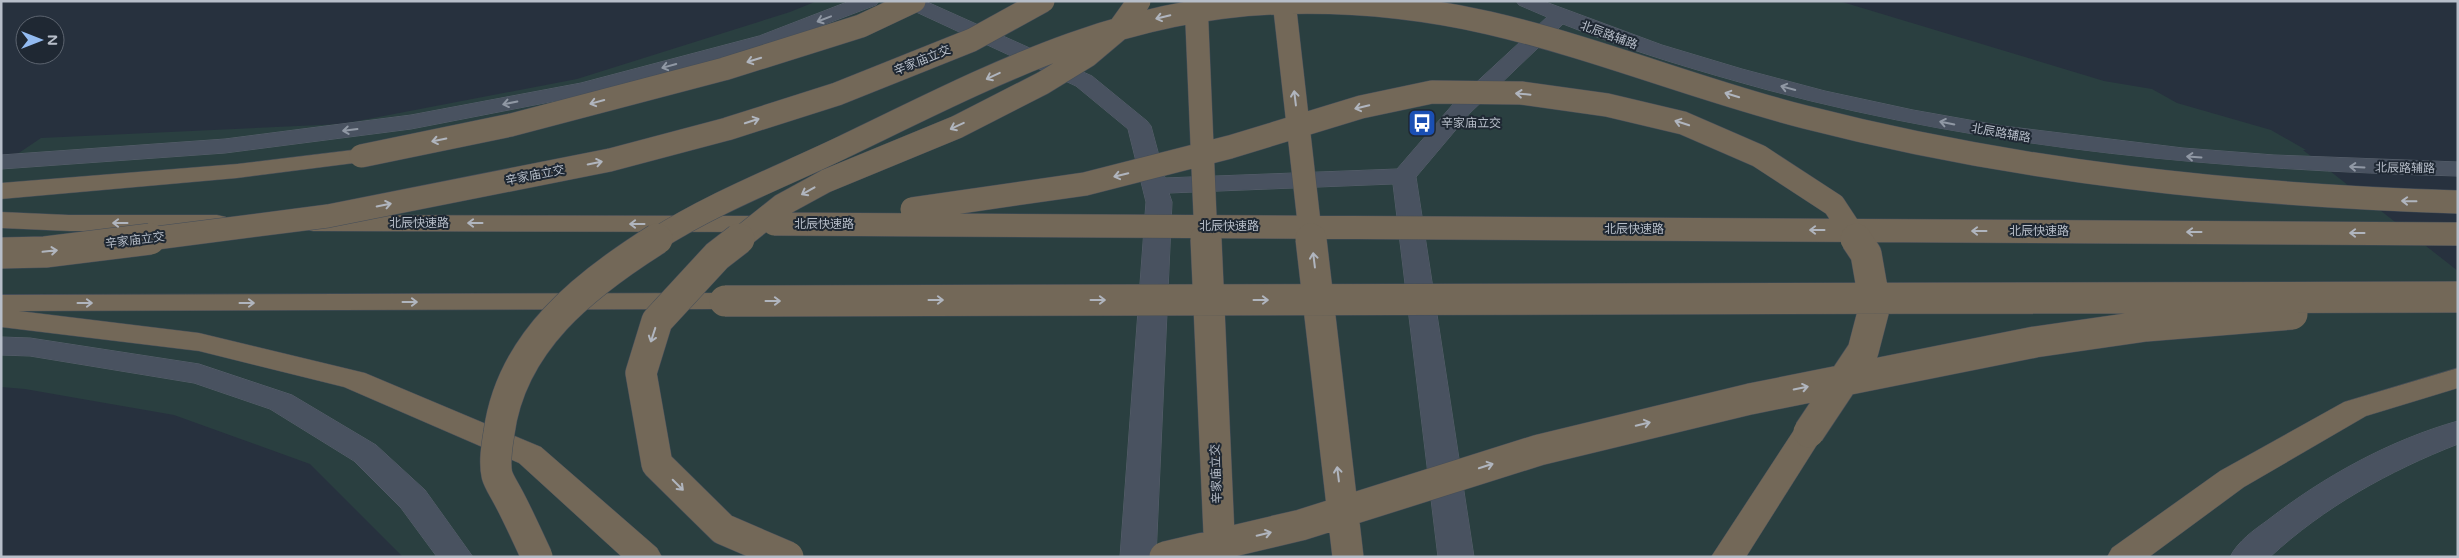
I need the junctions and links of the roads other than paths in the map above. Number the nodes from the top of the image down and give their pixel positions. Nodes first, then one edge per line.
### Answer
1 (869, 1) edge
2 (908, 1) edge
3 (914, 1) edge
4 (1043, 1) edge
5 (1139, 1) edge
6 (1196, 1) edge
7 (1284, 1) edge
8 (1449, 1) edge
9 (1526, 1) edge
10 (1559, 16) junction
11 (1, 162) edge
12 (2458, 169) edge
13 (1404, 176) junction
14 (1155, 186) junction
15 (1, 191) edge
16 (2458, 202) edge
17 (1, 220) edge
18 (2458, 221) edge
19 (774, 224) junction
20 (2458, 234) edge
21 (1, 253) edge
22 (2458, 299) edge
23 (1, 303) edge
24 (1, 318) edge
25 (1, 346) edge
26 (2458, 378) edge
27 (2458, 432) edge
28 (456, 557) edge
29 (537, 557) edge
30 (644, 557) edge
31 (788, 557) edge
32 (1138, 557) edge
33 (1165, 557) edge
34 (1220, 557) edge
35 (1348, 557) edge
36 (1456, 557) edge
37 (1728, 557) edge
38 (2124, 557) edge
39 (2247, 557) edge

1 -> 11 main road
2 - 14 main road
3 -> 15 highway, bridge
21 -> 4 highway, 辛家庙立交, bridge
5 -> 31 highway, bridge
6 - 34 highway, 辛家庙立交, bridge
35 -> 7 highway, bridge
8 - 18 highway, bridge
9 - 10 main road, 北辰路辅路
12 -> 10 main road, 北辰路辅路
10 - 13 main road
13 - 14 main road
13 - 36 main road
14 - 32 main road
16 -> 29 highway, bridge
19 -> 17 highway, 北辰快速路
20 -> 19 highway, 北辰快速路, bridge
37 -> 19 highway, bridge
23 -> 22 highway, bridge
33 -> 22 highway, bridge
24 - 30 highway
25 - 28 main road
26 - 38 highway
27 - 39 main road

